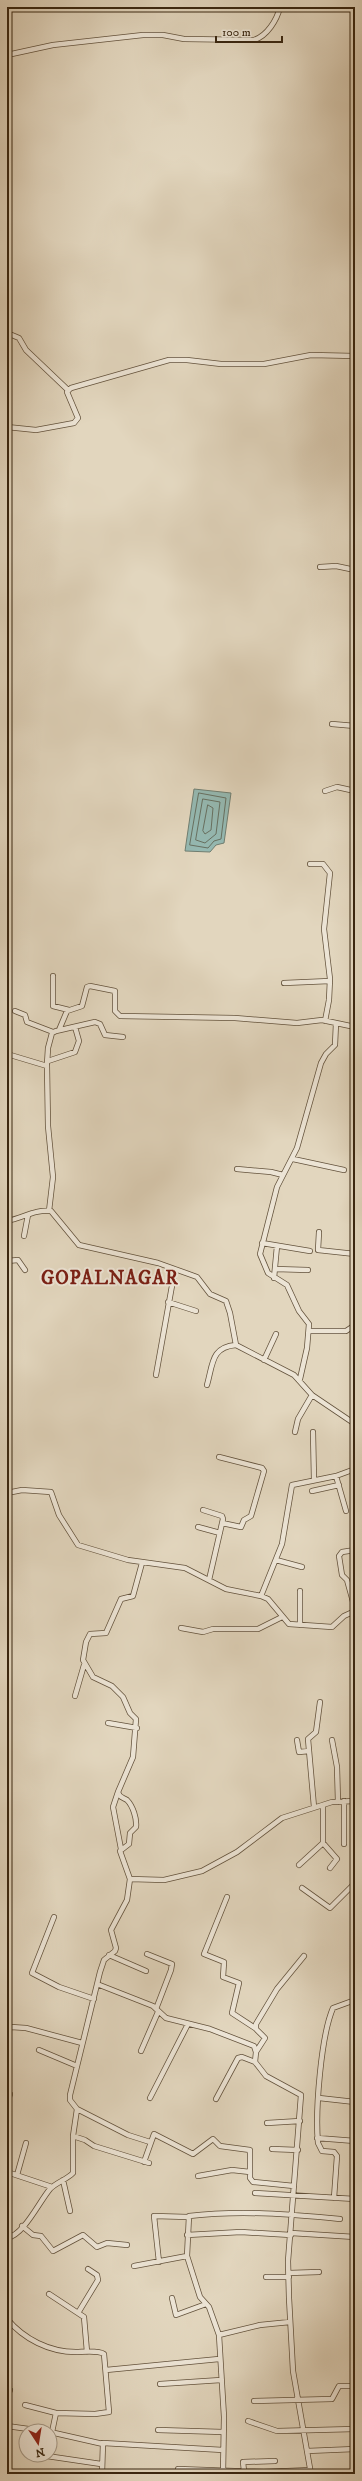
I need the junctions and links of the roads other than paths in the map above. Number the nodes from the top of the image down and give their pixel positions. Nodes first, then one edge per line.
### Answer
1 (280, 7) edge
2 (7, 55) edge
3 (7, 297) edge
4 (7, 307) edge
5 (7, 333) edge
6 (355, 356) edge
7 (68, 390) junction
8 (7, 427) edge
9 (320, 567) dead end
10 (355, 570) edge
11 (332, 724) dead end
12 (355, 726) edge
13 (325, 791) dead end
14 (355, 791) edge
15 (310, 864) dead end
16 (53, 976) dead end
17 (330, 982) junction
18 (284, 983) dead end
19 (69, 1010) junction
20 (14, 1011) dead end
21 (325, 1021) junction
22 (336, 1026) junction
23 (75, 1027) junction
24 (355, 1027) edge
25 (59, 1030) junction
26 (53, 1032) junction
27 (124, 1037) dead end
28 (7, 1054) edge
29 (47, 1063) junction
30 (292, 1159) junction
31 (237, 1169) dead end
32 (344, 1170) dead end
33 (280, 1174) junction
34 (49, 1211) junction
35 (28, 1215) junction
36 (7, 1221) edge
37 (319, 1232) dead end
38 (24, 1236) dead end
39 (262, 1243) junction
40 (277, 1246) junction
41 (310, 1252) dead end
42 (355, 1254) edge
43 (355, 1260) edge
44 (7, 1261) edge
45 (175, 1269) junction
46 (275, 1269) junction
47 (25, 1270) dead end
48 (308, 1270) dead end
49 (274, 1278) junction
50 (355, 1281) edge
51 (168, 1302) junction
52 (196, 1311) dead end
53 (355, 1325) edge
54 (310, 1331) junction
55 (276, 1334) dead end
56 (236, 1345) junction
57 (264, 1360) junction
58 (156, 1375) dead end
59 (300, 1380) junction
60 (207, 1386) dead end
61 (312, 1395) junction
62 (355, 1414) edge
63 (354, 1423) edge
64 (294, 1432) dead end
65 (313, 1432) dead end
66 (219, 1457) dead end
67 (354, 1471) edge
68 (336, 1476) junction
69 (314, 1480) junction
70 (339, 1486) junction
71 (312, 1491) dead end
72 (7, 1493) edge
73 (203, 1510) dead end
74 (346, 1511) dead end
75 (222, 1523) junction
76 (198, 1527) dead end
77 (220, 1533) junction
78 (355, 1550) edge
79 (276, 1560) junction
80 (142, 1563) junction
81 (302, 1567) dead end
82 (209, 1580) junction
83 (300, 1591) dead end
84 (261, 1596) junction
85 (355, 1610) edge
86 (282, 1617) junction
87 (300, 1625) junction
88 (181, 1628) dead end
89 (84, 1665) junction
90 (75, 1696) dead end
91 (320, 1702) dead end
92 (108, 1722) dead end
93 (137, 1728) junction
94 (297, 1740) dead end
95 (332, 1740) dead end
96 (309, 1751) junction
97 (118, 1792) junction
98 (344, 1801) junction
99 (355, 1801) edge
100 (338, 1802) junction
101 (323, 1804) junction
102 (314, 1807) junction
103 (323, 1843) junction
104 (344, 1844) dead end
105 (121, 1850) junction
106 (299, 1865) dead end
107 (330, 1868) dead end
108 (130, 1879) junction
109 (355, 1883) edge
110 (302, 1888) dead end
111 (227, 1897) dead end
112 (54, 1917) dead end
113 (147, 1954) dead end
114 (110, 1955) junction
115 (304, 1956) dead end
116 (146, 1970) dead end
117 (97, 1984) junction
118 (94, 1999) junction
119 (355, 2000) edge
120 (157, 2011) junction
121 (188, 2024) junction
122 (255, 2028) junction
123 (8, 2029) edge
124 (82, 2043) junction
125 (38, 2050) dead end
126 (141, 2051) dead end
127 (256, 2052) junction
128 (255, 2062) junction
129 (77, 2066) junction
130 (10, 2094) dead end
131 (150, 2098) dead end
132 (319, 2098) junction
133 (216, 2099) dead end
134 (7, 2102) edge
135 (355, 2102) edge
136 (76, 2109) junction
137 (300, 2121) junction
138 (267, 2123) dead end
139 (73, 2136) junction
140 (318, 2140) junction
141 (355, 2141) edge
142 (150, 2142) junction
143 (26, 2143) dead end
144 (272, 2149) dead end
145 (298, 2150) junction
146 (7, 2172) edge
147 (250, 2172) junction
148 (17, 2175) junction
149 (198, 2176) dead end
150 (63, 2180) junction
151 (294, 2186) junction
152 (52, 2187) junction
153 (255, 2193) dead end
154 (293, 2195) junction
155 (334, 2198) junction
156 (355, 2199) edge
157 (70, 2211) dead end
158 (292, 2214) junction
159 (188, 2217) junction
160 (340, 2219) dead end
161 (22, 2226) junction
162 (291, 2234) junction
163 (187, 2235) junction
164 (355, 2237) edge
165 (7, 2238) edge
166 (127, 2245) dead end
167 (187, 2256) junction
168 (159, 2262) junction
169 (134, 2266) dead end
170 (88, 2270) dead end
171 (319, 2272) dead end
172 (289, 2275) junction
173 (266, 2277) dead end
174 (49, 2294) dead end
175 (172, 2298) dead end
176 (206, 2304) junction
177 (78, 2313) junction
178 (7, 2319) edge
179 (290, 2322) junction
180 (219, 2335) junction
181 (87, 2352) junction
182 (219, 2359) junction
183 (106, 2370) junction
184 (221, 2380) junction
185 (160, 2384) dead end
186 (355, 2386) edge
187 (10, 2390) dead end
188 (7, 2398) edge
189 (298, 2400) junction
190 (254, 2401) dead end
191 (25, 2405) dead end
192 (56, 2413) junction
193 (248, 2422) dead end
194 (53, 2423) edge
195 (7, 2426) edge
196 (18, 2428) edge
197 (355, 2429) edge
198 (158, 2430) dead end
199 (304, 2430) junction
200 (223, 2432) junction
201 (58, 2434) edge
202 (103, 2444) junction
203 (355, 2449) edge
204 (223, 2450) junction
205 (307, 2451) junction
206 (58, 2458) edge
207 (275, 2461) dead end
208 (101, 2464) junction
209 (178, 2468) dead end
210 (244, 2471) junction
211 (223, 2472) edge
212 (311, 2472) edge
213 (347, 2472) dead end
214 (102, 2474) edge

1 - 2 street
3 - 4 street
5 - 7 street
6 - 7 street
7 - 8 street
9 - 10 street
11 - 12 street
13 - 14 street
15 - 17 street
16 - 19 street
17 - 18 street
17 - 21 street
19 - 21 street
19 - 25 street
20 - 26 street
21 - 22 street
22 - 24 street
22 - 30 street
23 - 25 street
23 - 27 street
23 - 29 street
25 - 26 street
26 - 29 street
28 - 29 street
29 - 34 street
30 - 32 street
30 - 33 street
31 - 33 street
33 - 39 street
34 - 35 street
34 - 45 street
35 - 36 street
35 - 38 street
37 - 42 street
39 - 40 street
39 - 49 street
40 - 41 street
40 - 46 street
43 - 50 street
44 - 47 street
45 - 51 street
45 - 56 street
46 - 48 street
46 - 49 street
49 - 54 street
51 - 52 street
51 - 58 street
53 - 54 street
54 - 59 street
55 - 57 street
56 - 57 street
56 - 60 street
57 - 59 street
59 - 61 street
61 - 63 street
61 - 64 street
62 - 63 street
65 - 69 street
66 - 75 street
67 - 68 street
68 - 69 street
68 - 70 street
69 - 79 street
70 - 71 street
70 - 74 street
72 - 80 street
73 - 75 street
75 - 77 street
76 - 77 street
77 - 82 street
78 - 85 street
79 - 81 street
79 - 84 street
80 - 82 street
80 - 89 street
82 - 84 street
83 - 87 street
84 - 86 street
85 - 87 street
86 - 87 street
86 - 88 street
89 - 90 street
89 - 93 street
91 - 96 street
92 - 93 street
93 - 97 street
94 - 96 street
95 - 100 street
96 - 102 street
97 - 105 street
97 - 105 street
98 - 99 street
98 - 100 street
98 - 104 street
100 - 101 street
101 - 102 street
101 - 103 street
102 - 108 street
103 - 106 street
103 - 107 street
105 - 108 street
108 - 114 street
109 - 110 street
111 - 122 street
112 - 118 street
113 - 120 street
114 - 116 street
114 - 117 street
115 - 122 street
117 - 118 street
117 - 120 street
118 - 124 street
119 - 132 street
120 - 121 street
120 - 126 street
121 - 127 street
121 - 131 street
122 - 127 street
123 - 124 street
124 - 129 street
125 - 129 street
127 - 128 street
128 - 133 street
128 - 137 street
129 - 136 street
130 - 134 street
132 - 135 street
132 - 140 street
136 - 139 street
136 - 142 street
137 - 138 street
137 - 145 street
139 - 142 street
139 - 150 street
140 - 141 street
140 - 155 street
142 - 147 street
143 - 148 street
144 - 145 street
145 - 151 street
146 - 148 street
147 - 149 street
147 - 151 street
148 - 152 street
150 - 152 street
150 - 157 street
151 - 154 street
152 - 161 street
153 - 154 street
154 - 155 street
154 - 158 street
155 - 156 street
158 - 159 street
158 - 160 street
158 - 162 street
159 - 163 street
159 - 168 street
161 - 165 street
161 - 166 street
162 - 163 street
162 - 164 street
162 - 172 street
163 - 167 street
167 - 168 street
167 - 176 street
168 - 169 street
170 - 177 street
171 - 172 street
172 - 173 street
172 - 179 street
174 - 177 street
175 - 176 street
176 - 180 street
177 - 181 street
178 - 181 street
179 - 180 street
179 - 189 street
180 - 182 street
181 - 183 street
182 - 183 street
182 - 184 street
183 - 192 street
184 - 185 street
184 - 200 street
186 - 189 street
187 - 188 street
189 - 190 street
189 - 199 street
191 - 192 street
192 - 194 street
193 - 199 street
195 - 196 street
197 - 199 street
198 - 200 street
199 - 205 street
200 - 204 street
201 - 202 street
202 - 204 street
202 - 208 street
203 - 205 street
204 - 211 street
205 - 212 street
206 - 208 street
207 - 210 street
208 - 214 street
209 - 211 street
210 - 211 street
210 - 212 street
212 - 213 street

